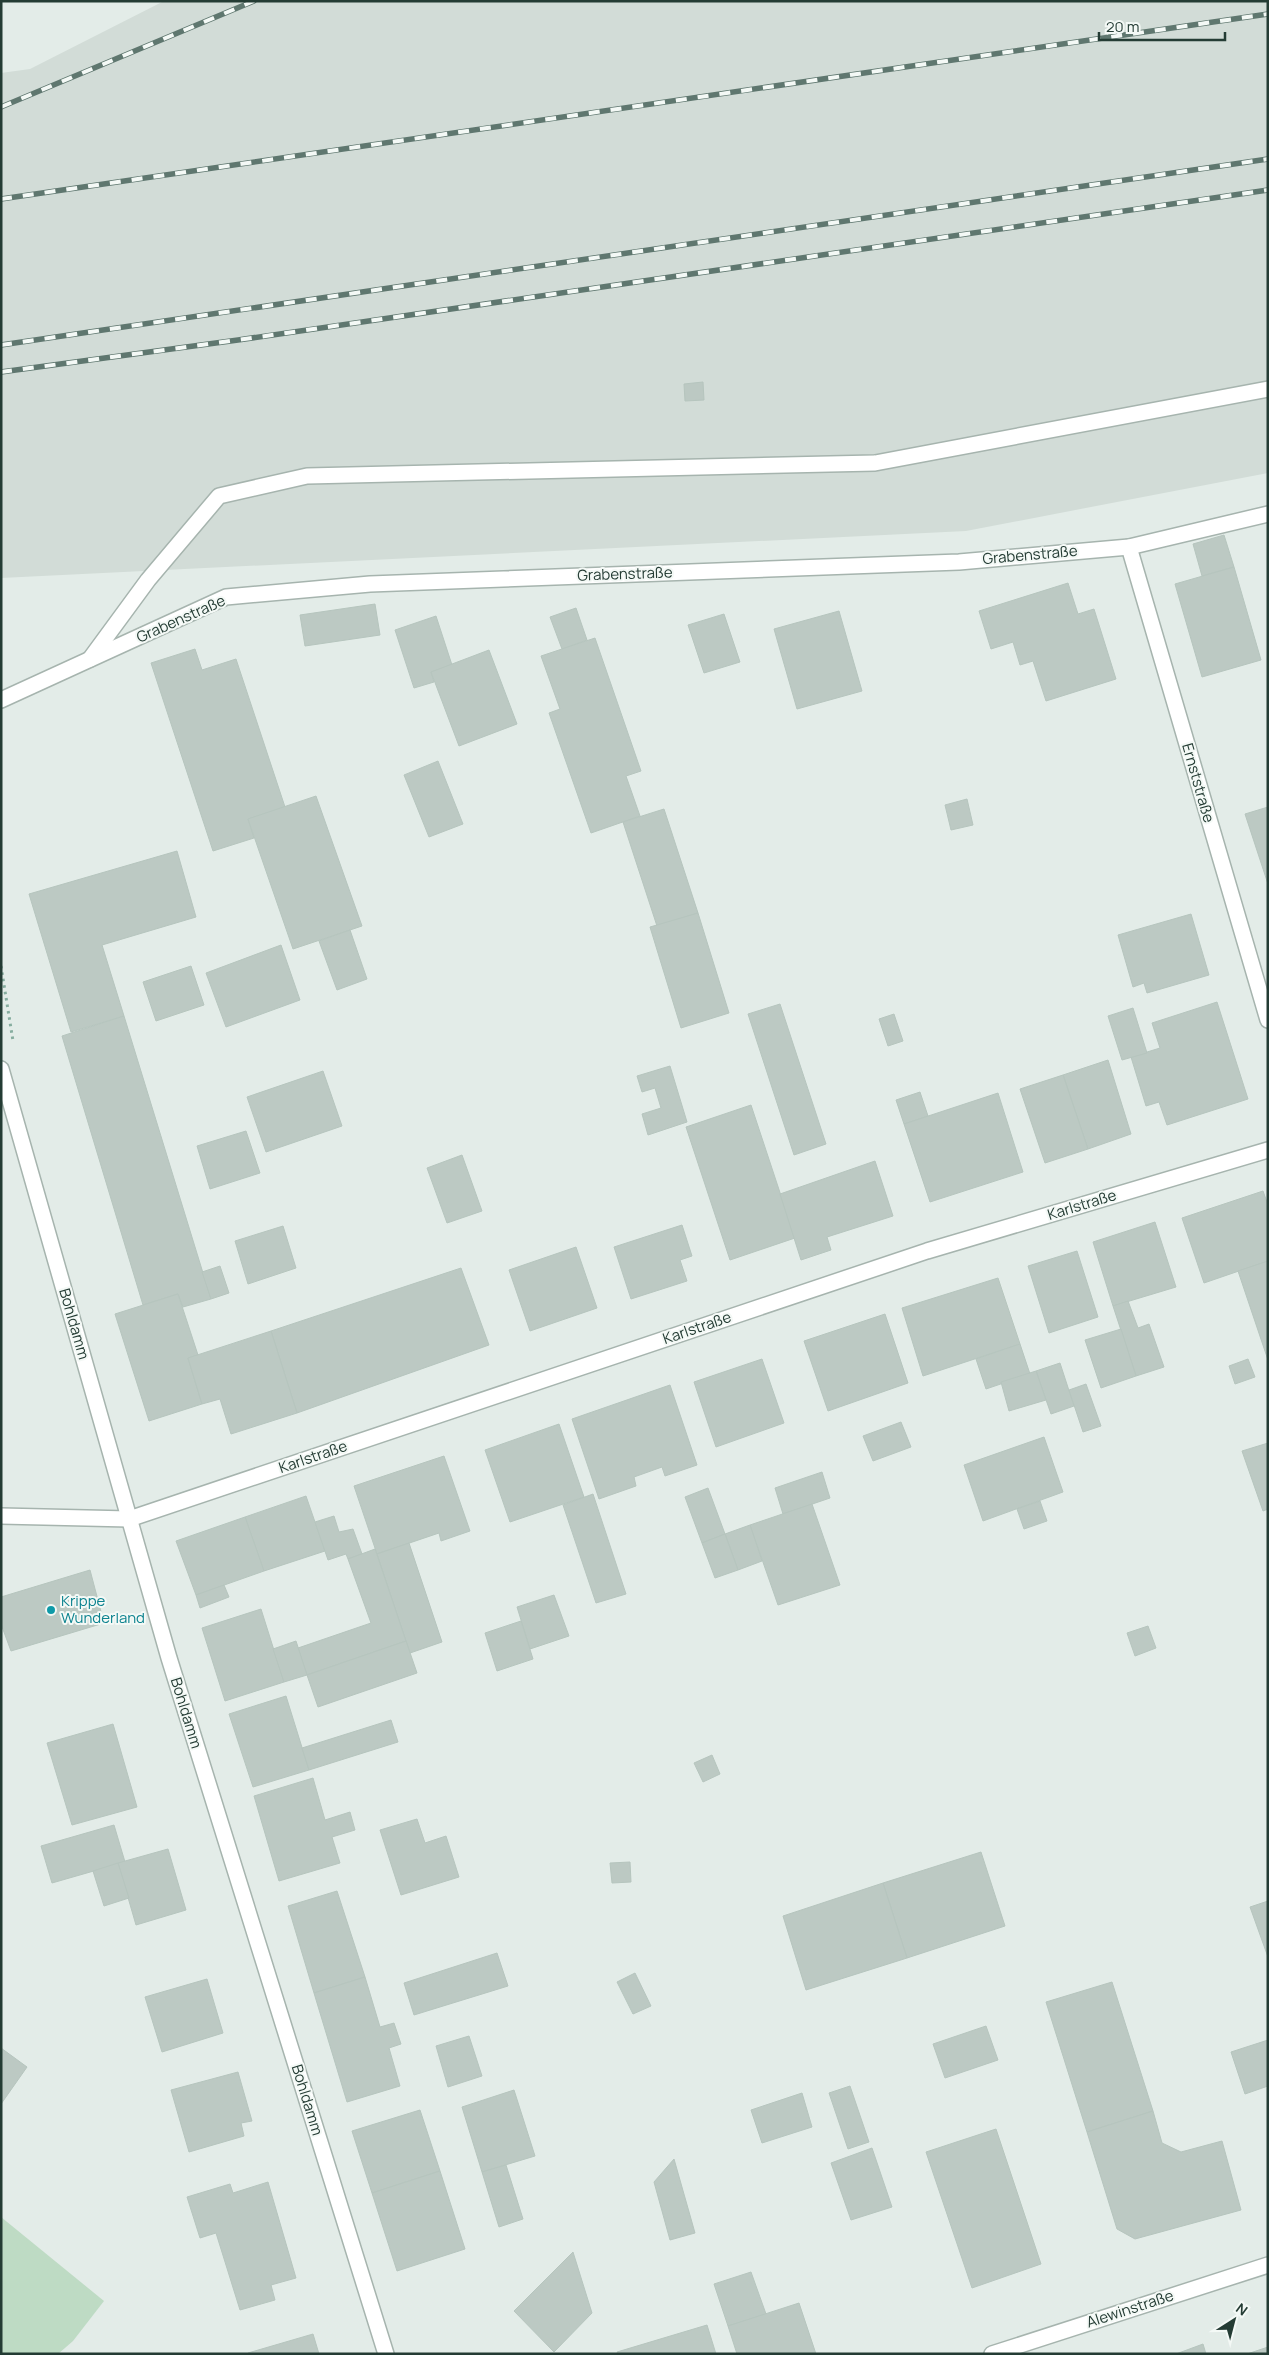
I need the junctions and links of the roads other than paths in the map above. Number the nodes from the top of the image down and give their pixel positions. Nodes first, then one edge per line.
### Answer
1 (1268, 389) edge
2 (1268, 514) edge
3 (1129, 547) junction
4 (89, 660) junction
5 (1, 700) edge
6 (1268, 1020) edge
7 (1, 1069) edge
8 (1268, 1150) edge
9 (1, 1516) edge
10 (129, 1519) junction
11 (1268, 2265) edge
12 (386, 2354) edge
13 (992, 2354) edge

1 - 4 street
2 - 3 street, Grabenstraße
3 - 4 street, Grabenstraße
3 - 6 street, Ernststraße
4 - 5 street, Grabenstraße
7 - 10 street, Bohldamm
8 - 10 street, Karlstraße
9 - 10 street, Karlstraße
10 - 12 street, Bohldamm
11 - 13 street, Alewinstraße

